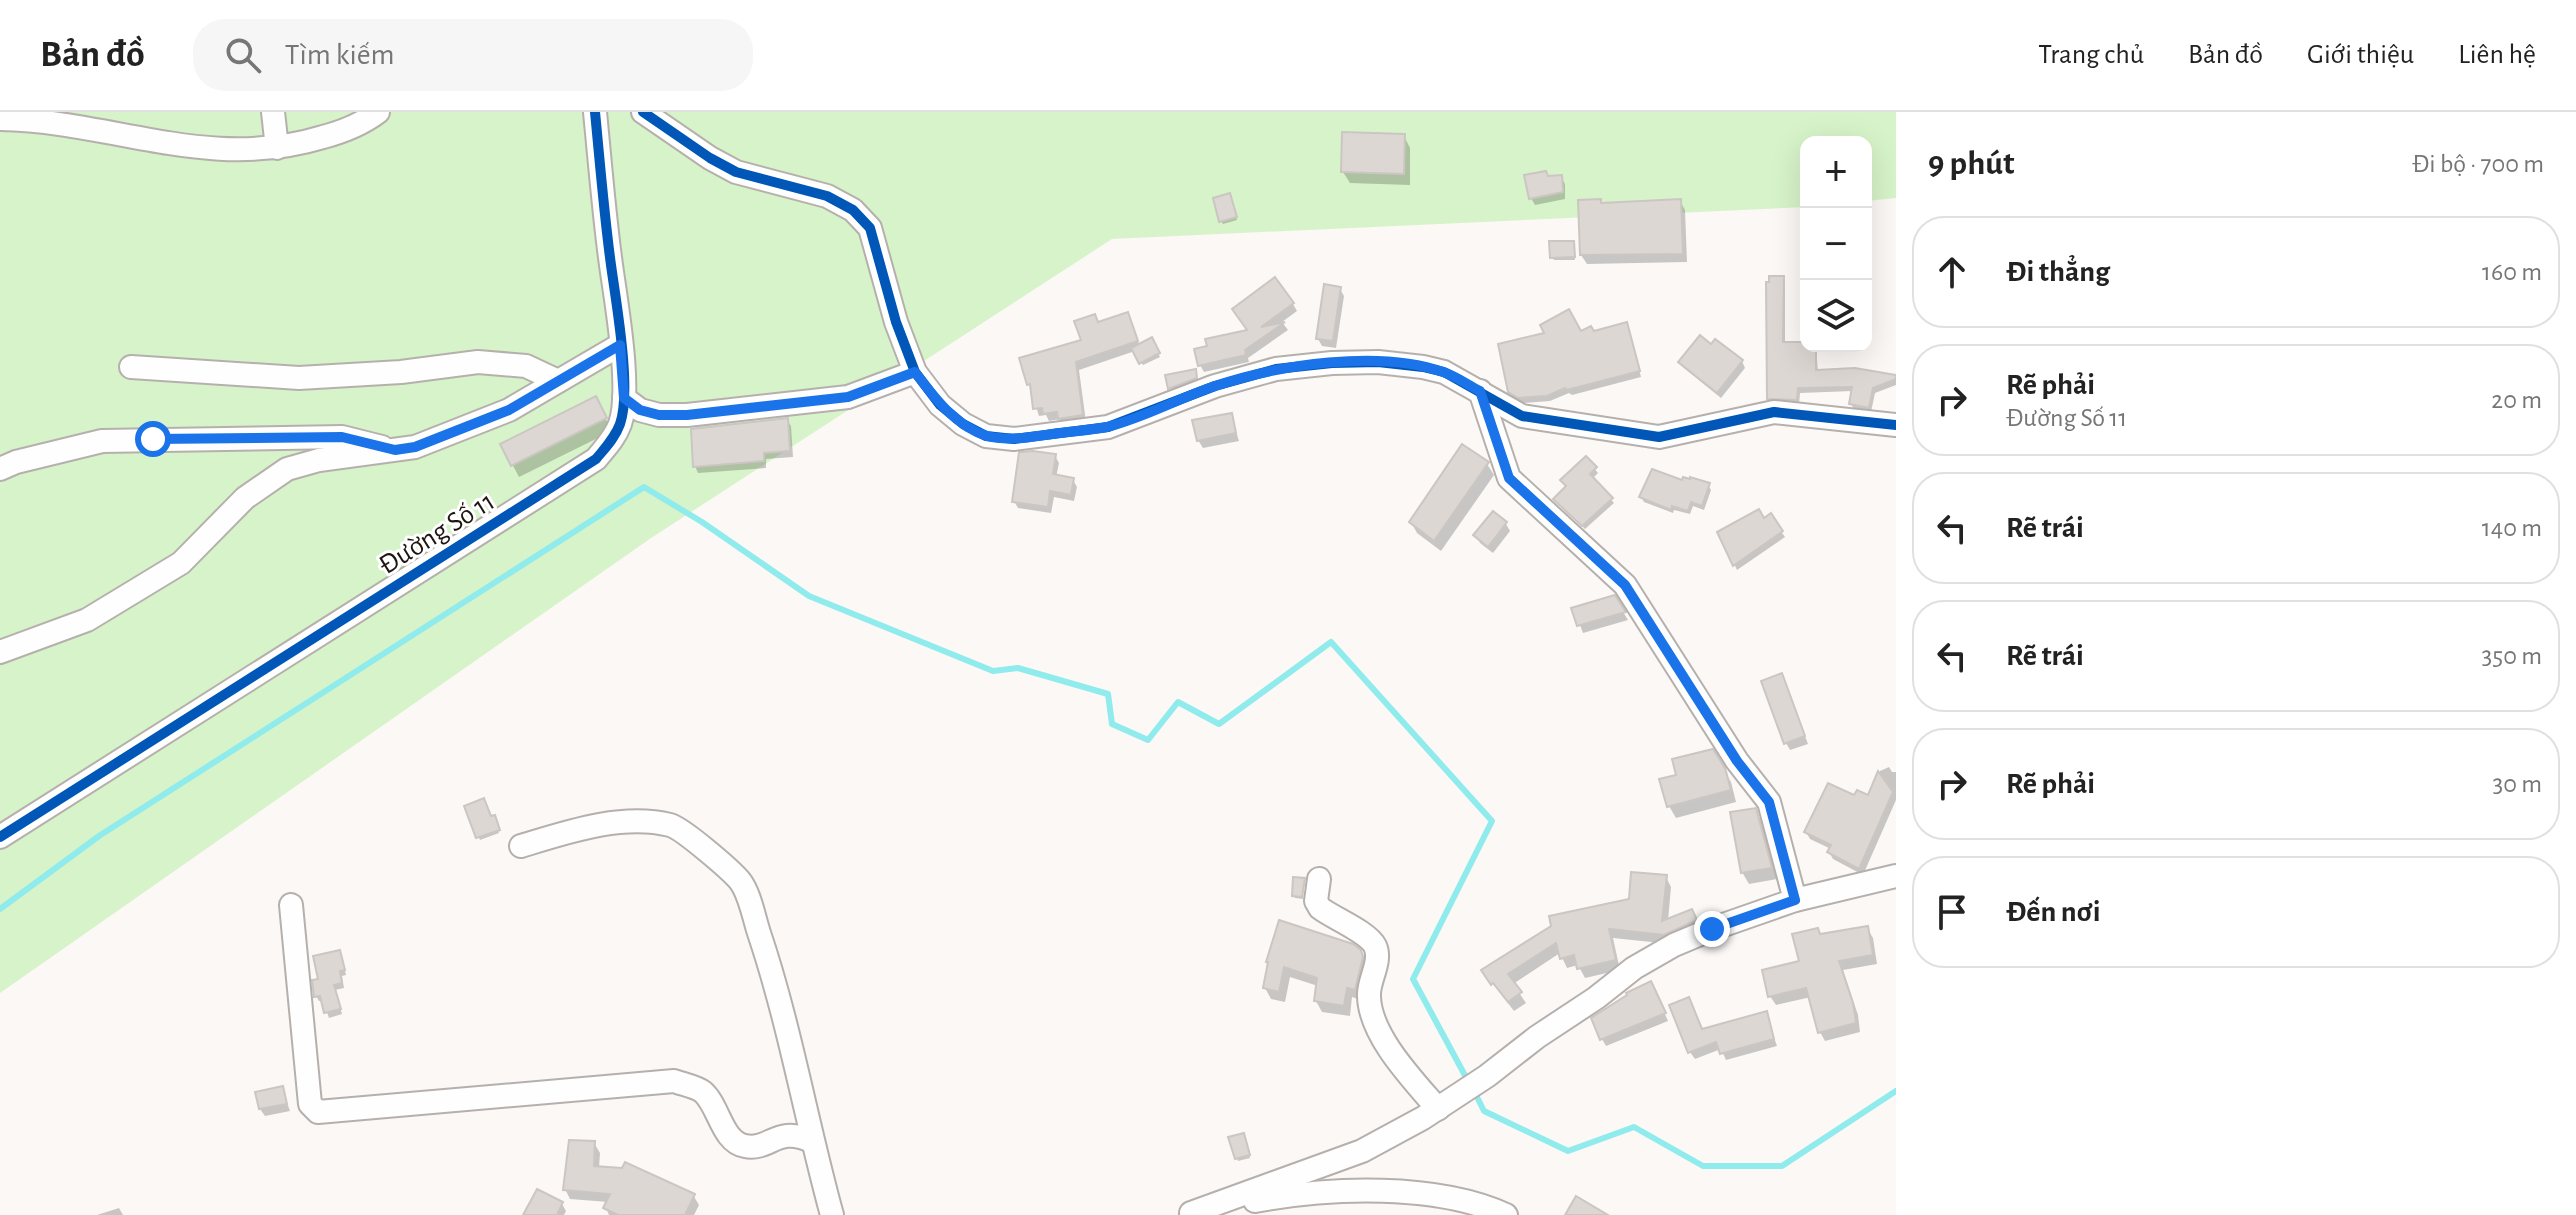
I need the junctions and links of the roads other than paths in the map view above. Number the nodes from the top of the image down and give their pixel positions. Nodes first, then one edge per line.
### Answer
1 (273, 112) edge
2 (378, 112) edge
3 (595, 112) edge
4 (643, 112) edge
5 (0, 119) edge
6 (277, 148) junction
7 (620, 345) junction
8 (131, 367) dead end
9 (915, 372) junction
10 (558, 381) junction
11 (1480, 391) junction
12 (624, 398) junction
13 (1896, 425) edge
14 (395, 450) junction
15 (0, 469) edge
16 (0, 652) edge
17 (0, 837) edge
18 (521, 846) dead end
19 (1896, 876) edge
20 (1319, 879) dead end
21 (1795, 900) junction
22 (291, 905) dead end
23 (1443, 1106) junction
24 (811, 1141) junction
25 (1467, 1209) edge
26 (1188, 1214) edge
27 (832, 1215) edge
28 (1506, 1215) edge

1 - 6 street
2 - 6 street
3 - 7 street, Đường Số 11
4 - 9 street
5 - 6 street
7 - 10 street
7 - 12 street, Đường Số 11
8 - 10 street
9 - 11 street
9 - 12 street
10 - 14 street
11 - 13 street
11 - 21 street
12 - 17 street, Đường Số 11
14 - 15 street
14 - 16 street
18 - 24 street
19 - 21 street
20 - 23 street
21 - 23 street
22 - 24 street
23 - 26 street
24 - 27 street
25 - 26 street
25 - 28 street

